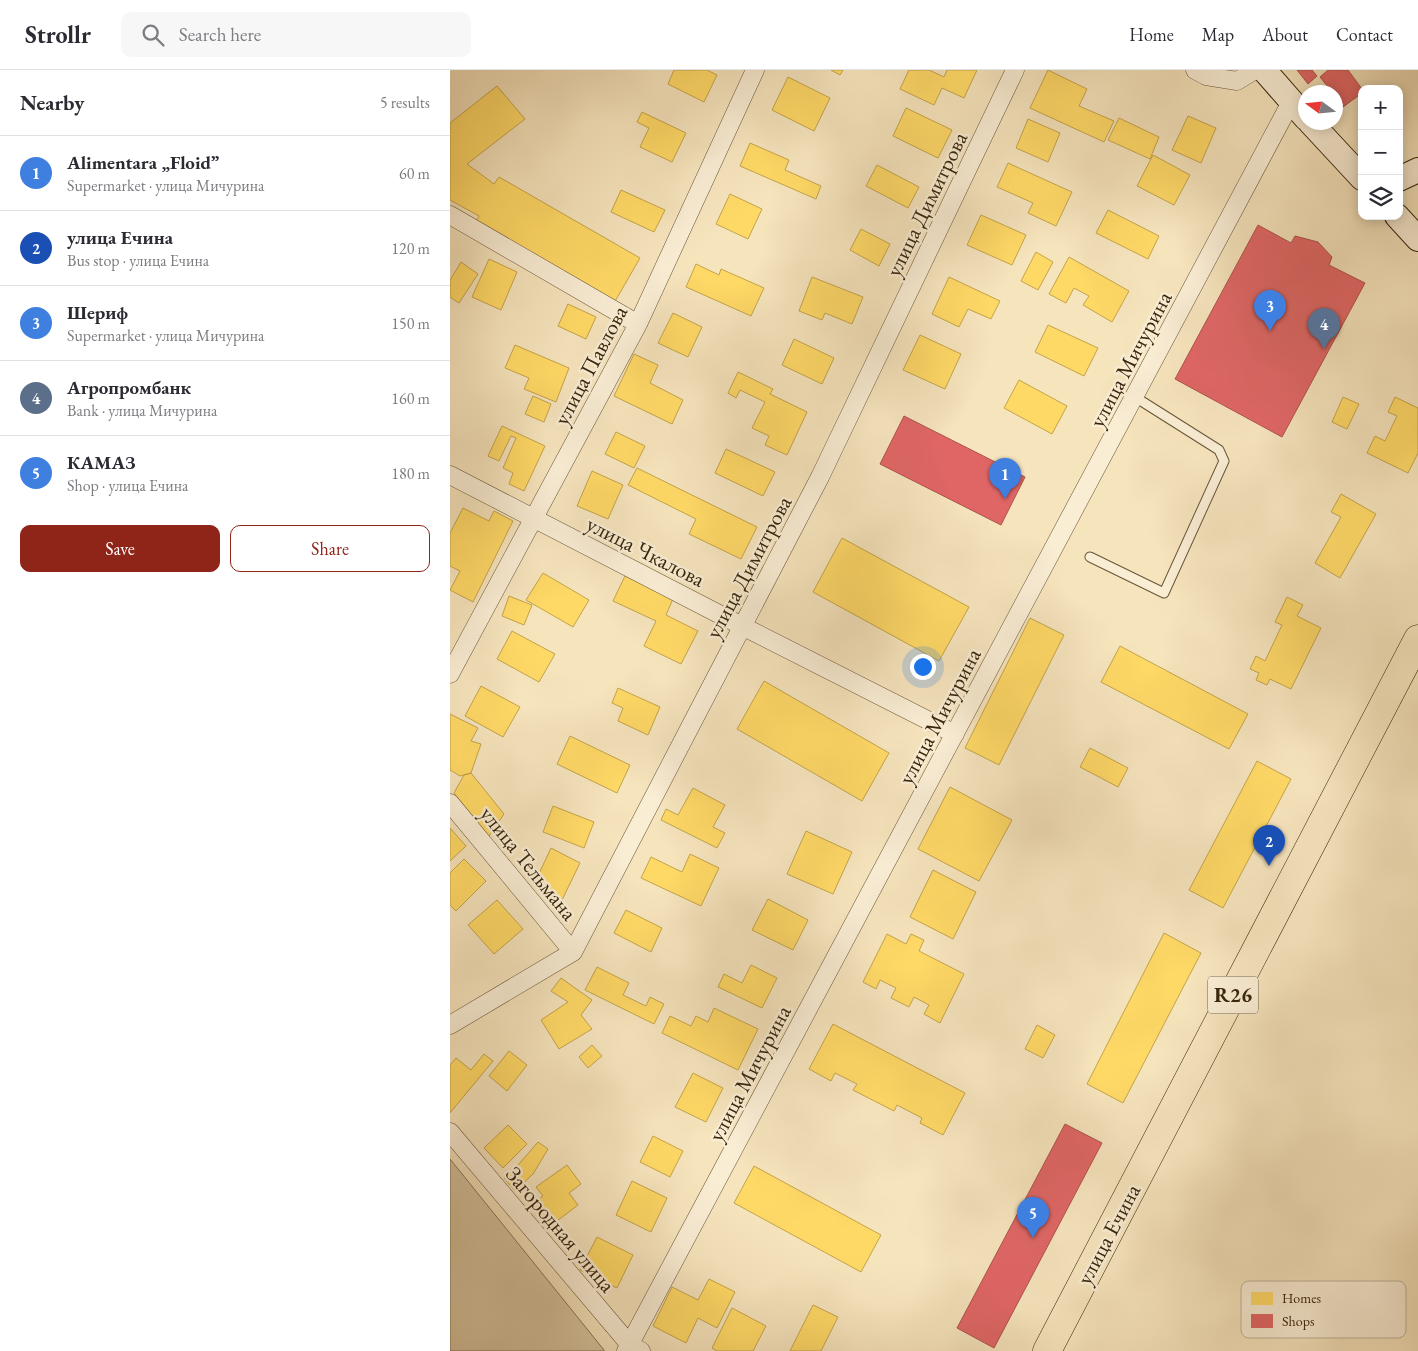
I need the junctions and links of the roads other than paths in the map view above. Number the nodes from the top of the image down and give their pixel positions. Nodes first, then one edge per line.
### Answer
1 (755, 70) edge
2 (1015, 70) edge
3 (1194, 70) edge
4 (1255, 70) edge
5 (1264, 70) edge
6 (1298, 110) edge
7 (1317, 130) edge
8 (1418, 170) edge
9 (1359, 175) edge
10 (1403, 178) edge
11 (450, 215) edge
12 (1401, 220) edge
13 (1418, 239) edge
14 (638, 324) junction
15 (1135, 397) junction
16 (450, 475) edge
17 (533, 518) junction
18 (1090, 557) dead end
19 (742, 626) junction
20 (1418, 639) edge
21 (450, 674) edge
22 (955, 734) junction
23 (450, 803) edge
24 (572, 952) junction
25 (450, 1025) edge
26 (450, 1132) edge
27 (632, 1349) edge
28 (1047, 1351) edge

1 - 14 street, улица Павлова
2 - 19 street, улица Димитрова
3 - 4 street
5 - 6 main road
6 - 15 street, улица Мичурина
7 - 9 main road
8 - 10 main road
11 - 14 street
12 - 13 main road
14 - 17 street, улица Павлова
15 - 18 lane
15 - 22 street, улица Мичурина
16 - 17 street, улица Чкалова
17 - 19 street, улица Чкалова
17 - 21 street, улица Павлова
19 - 22 street, улица Чкалова
19 - 24 street, улица Димитрова
20 - 28 main road, улица Ечина / R26
22 - 27 street, улица Мичурина
23 - 24 street, улица Тельмана
24 - 25 street
26 - 27 street, Загородная улица

